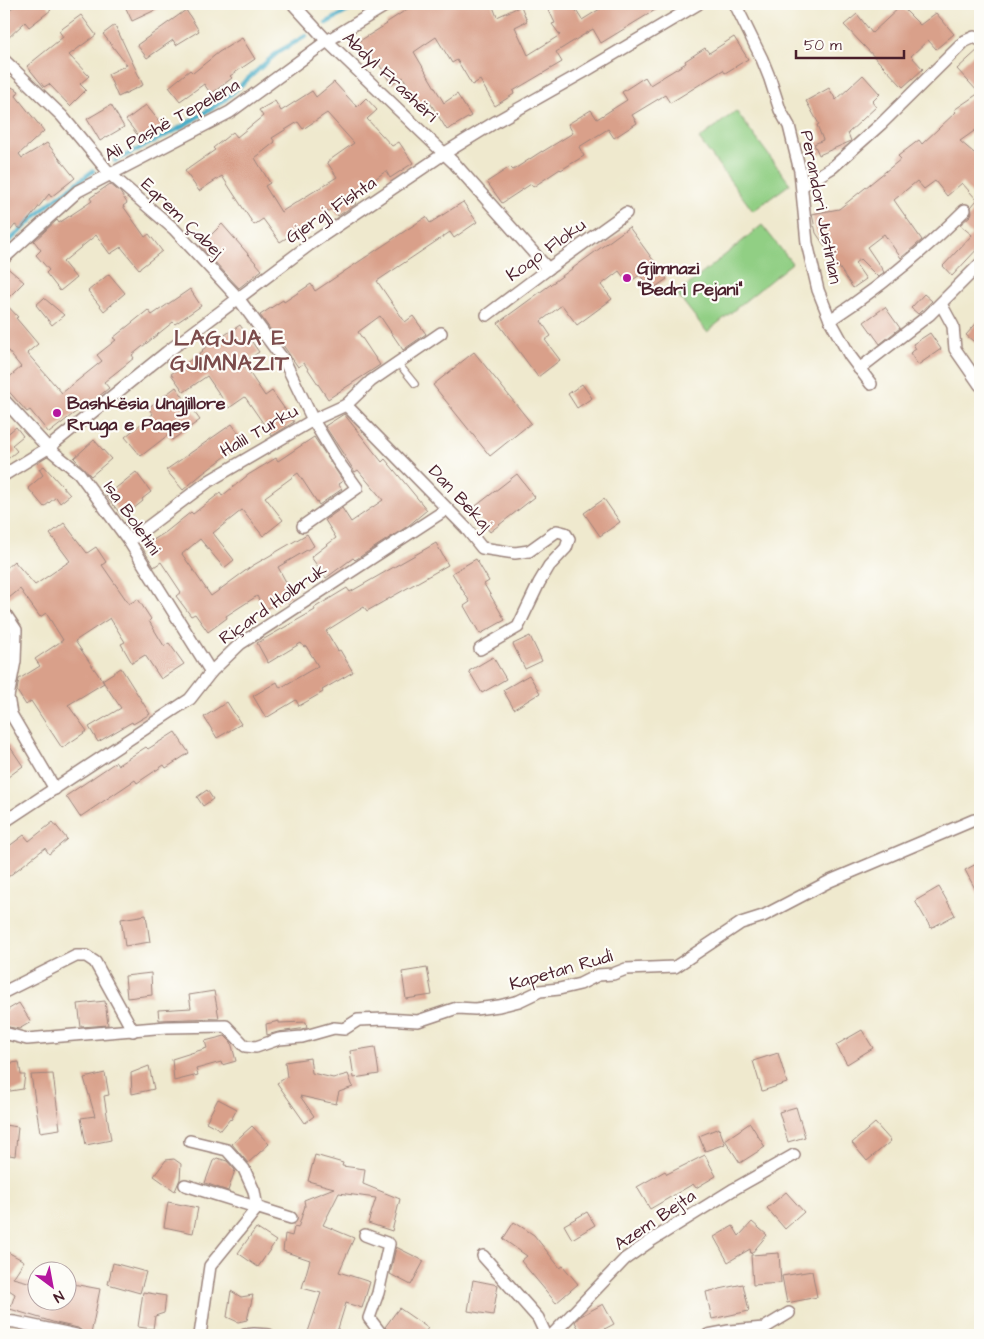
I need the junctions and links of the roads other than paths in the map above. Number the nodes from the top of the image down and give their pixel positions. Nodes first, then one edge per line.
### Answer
1 (293, 4) edge
2 (388, 4) edge
3 (698, 4) edge
4 (735, 4) edge
5 (980, 40) edge
6 (327, 41) junction
7 (4, 60) edge
8 (445, 153) junction
9 (111, 175) junction
10 (802, 186) junction
11 (966, 210) dead end
12 (626, 213) dead end
13 (4, 258) edge
14 (980, 264) edge
15 (548, 269) junction
16 (238, 298) junction
17 (941, 304) junction
18 (487, 315) dead end
19 (830, 320) junction
20 (442, 333) dead end
21 (398, 363) junction
22 (859, 369) junction
23 (415, 384) dead end
24 (871, 384) dead end
25 (980, 385) edge
26 (4, 400) edge
27 (346, 405) junction
28 (313, 420) junction
29 (48, 448) junction
30 (4, 475) edge
31 (447, 509) junction
32 (303, 526) dead end
33 (129, 541) junction
34 (4, 612) edge
35 (480, 648) dead end
36 (211, 672) junction
37 (55, 789) junction
38 (980, 820) edge
39 (4, 822) edge
40 (4, 992) edge
41 (133, 1031) junction
42 (4, 1033) edge
43 (190, 1141) dead end
44 (794, 1155) dead end
45 (185, 1184) dead end
46 (257, 1208) junction
47 (291, 1218) dead end
48 (365, 1235) dead end
49 (483, 1256) dead end
50 (789, 1313) dead end
51 (4, 1322) edge
52 (76, 1335) edge
53 (200, 1335) edge
54 (245, 1335) edge
55 (269, 1335) edge
56 (382, 1335) edge
57 (546, 1335) edge
58 (552, 1335) edge
59 (708, 1335) edge

1 - 6 street, Abdyl Frashëri
2 - 6 street, Ali Pashë Tepelena
3 - 8 street, Gjergj Fishta
4 - 10 street, Perandori Justinian
5 - 10 street
6 - 8 street, Abdyl Frashëri
6 - 9 street, Ali Pashë Tepelena
7 - 9 street, Eqrem Çabej
8 - 15 street
8 - 16 street, Gjergj Fishta
9 - 13 street, Ali Pashë Tepelena
9 - 16 street, Eqrem Çabej
10 - 19 street, Perandori Justinian
11 - 19 street
12 - 15 street, Koqo Floku
14 - 17 street
15 - 18 street, Koqo Floku
16 - 28 street, Eqrem Çabej
16 - 29 street, Gjergj Fishta
17 - 22 street
17 - 25 street
19 - 22 street, Perandori Justinian
20 - 21 street
21 - 23 lane
21 - 27 street
22 - 24 street, Perandori Justinian
26 - 29 street, Isa Boletini
27 - 28 street
27 - 31 street, Dan Bekaj
28 - 32 street, Halil Turku
28 - 33 street, Halil Turku
29 - 30 street, Gjergj Fishta
29 - 33 street, Isa Boletini
31 - 35 street, Dan Bekaj
31 - 36 street, Riçard Holbruk
33 - 36 street, Isa Boletini
34 - 37 street
36 - 37 street, Riçard Holbruk
37 - 39 street, Riçard Holbruk
38 - 41 street, Kapetan Rudi
40 - 41 street
41 - 42 street, Kapetan Rudi
43 - 46 street
44 - 58 street, Azem Bejta
45 - 46 street
46 - 47 street
46 - 53 street
48 - 56 street
49 - 57 street
50 - 59 street
51 - 52 street
54 - 55 street

